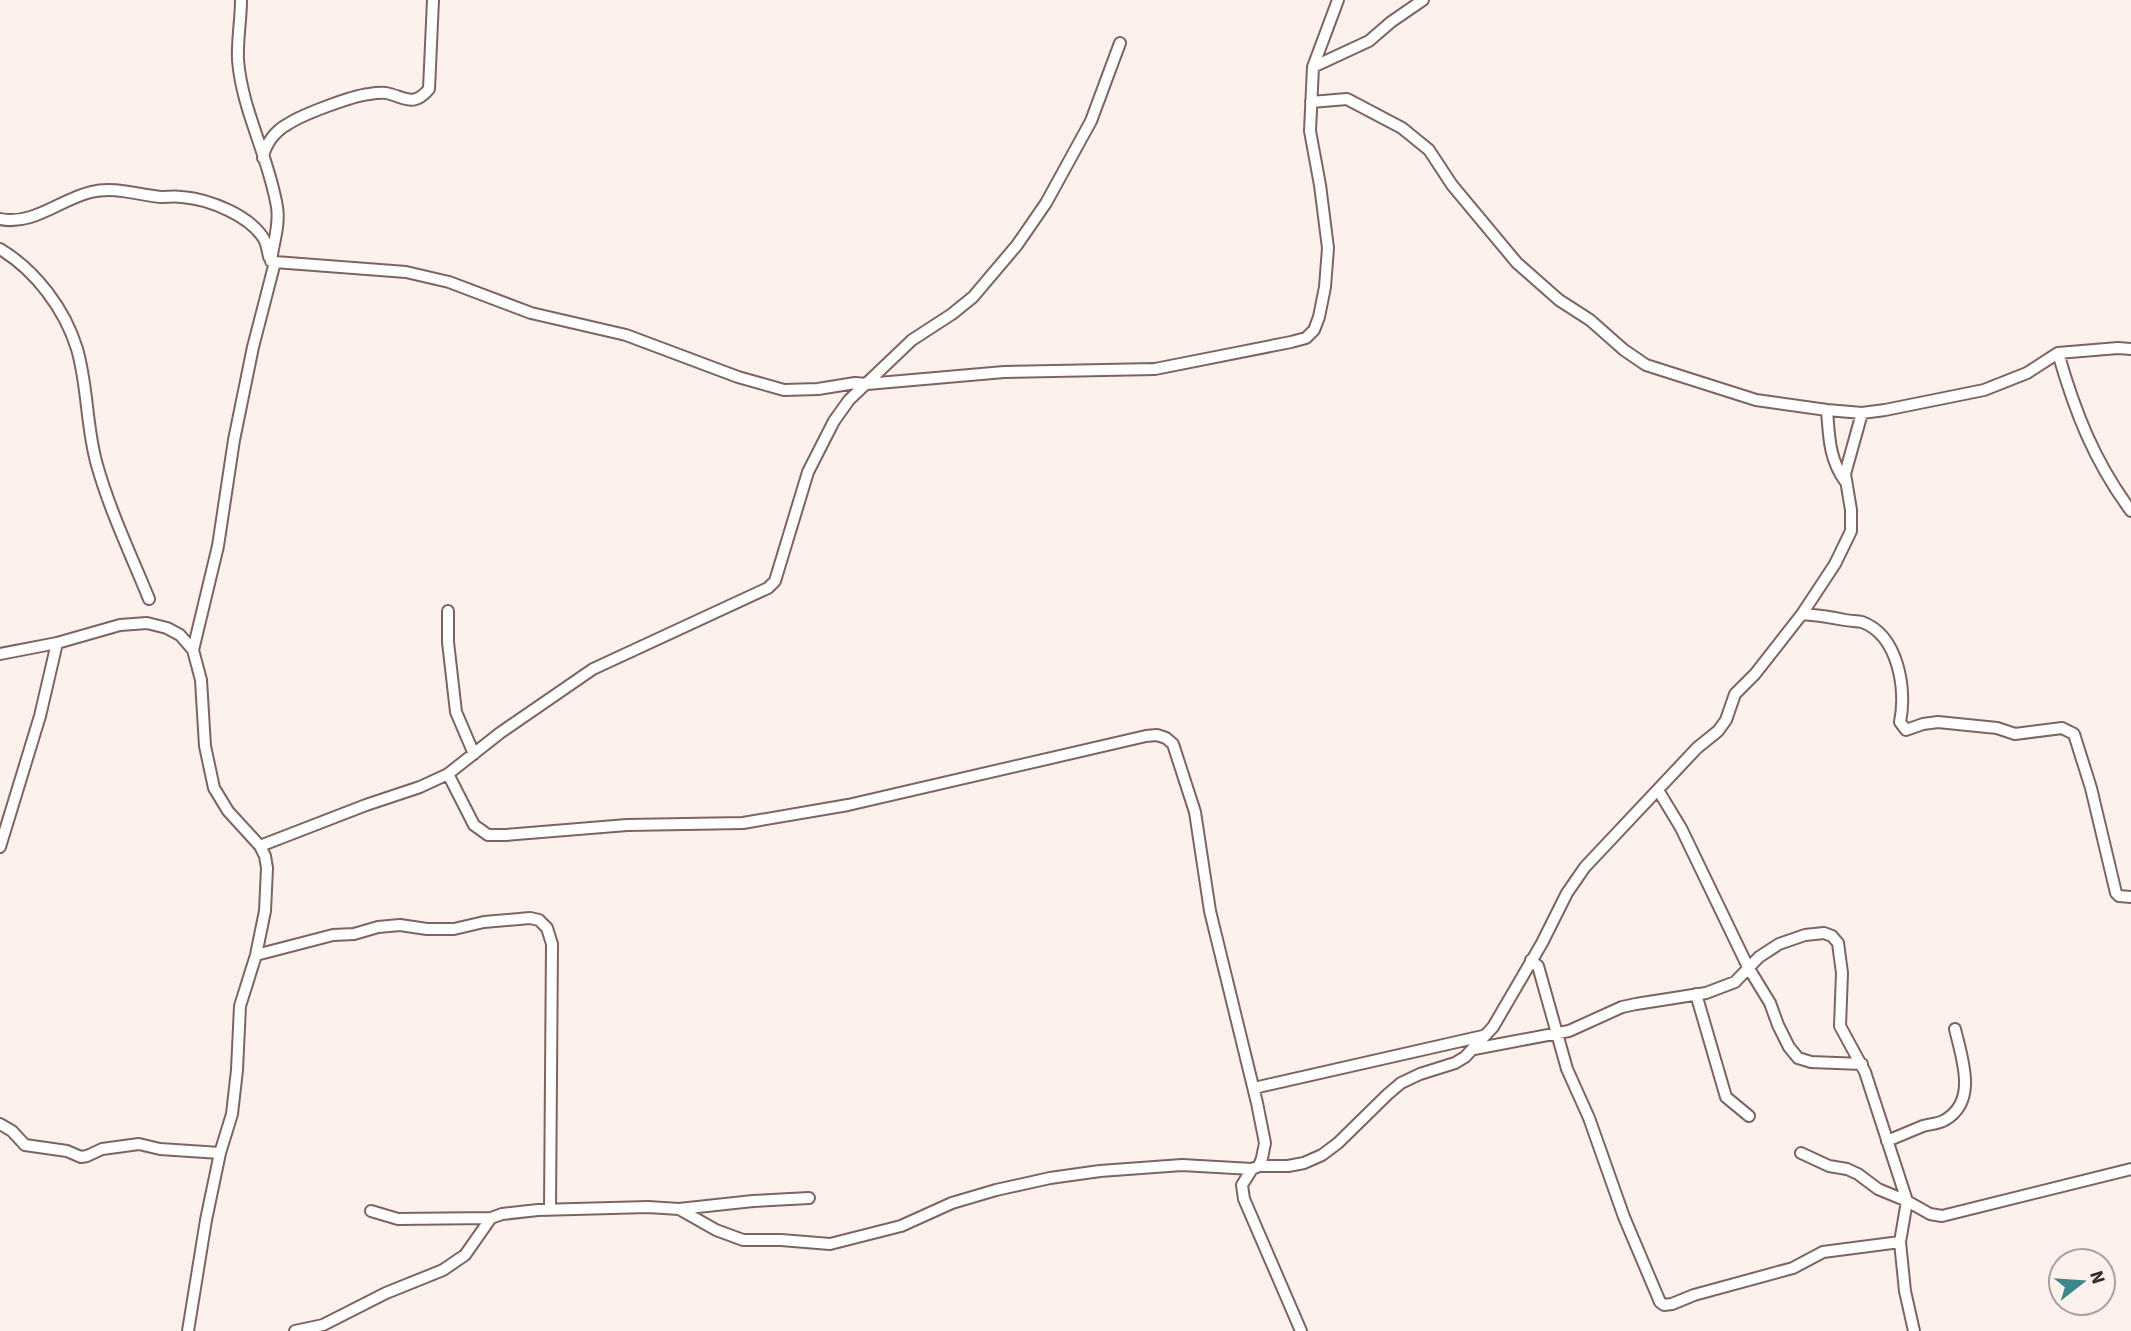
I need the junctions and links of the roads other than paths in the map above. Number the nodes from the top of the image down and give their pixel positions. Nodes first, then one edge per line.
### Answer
1 (241, 0) edge
2 (433, 0) edge
3 (1338, 0) edge
4 (1423, 0) edge
5 (1120, 43) dead end
6 (1313, 67) junction
7 (1311, 102) junction
8 (263, 158) junction
9 (0, 219) edge
10 (0, 249) edge
11 (273, 262) junction
12 (2131, 349) edge
13 (2058, 353) junction
14 (867, 384) junction
15 (1827, 410) junction
16 (1862, 412) junction
17 (1845, 481) junction
18 (2131, 511) edge
19 (149, 599) dead end
20 (448, 611) dead end
21 (1802, 614) junction
22 (57, 643) junction
23 (193, 650) junction
24 (0, 654) edge
25 (474, 754) junction
26 (448, 774) junction
27 (1658, 790) junction
28 (260, 846) junction
29 (0, 847) edge
30 (2131, 897) edge
31 (256, 955) junction
32 (1531, 960) junction
33 (1748, 967) junction
34 (1696, 994) junction
35 (1955, 1029) dead end
36 (1558, 1032) junction
37 (1483, 1036) junction
38 (1474, 1049) junction
39 (1861, 1064) junction
40 (1254, 1088) junction
41 (1749, 1116) dead end
42 (0, 1124) edge
43 (1887, 1141) junction
44 (220, 1153) junction
45 (1801, 1153) dead end
46 (1255, 1168) junction
47 (2131, 1169) edge
48 (809, 1198) dead end
49 (1907, 1201) junction
50 (679, 1209) junction
51 (551, 1210) junction
52 (371, 1211) dead end
53 (491, 1218) junction
54 (1900, 1242) junction
55 (188, 1331) edge
56 (295, 1331) edge
57 (1301, 1331) edge
58 (1914, 1331) edge

1 - 8 street
2 - 8 street
3 - 6 street
4 - 6 street
5 - 14 street
6 - 7 street
7 - 14 street
7 - 15 street
8 - 11 street
9 - 11 street
10 - 19 street
11 - 14 street
11 - 23 street
12 - 13 street
13 - 16 street
13 - 18 street
14 - 25 street
15 - 16 street
15 - 17 street
16 - 17 street
17 - 21 street
20 - 25 street
21 - 27 street
21 - 30 street
22 - 23 street
22 - 24 street
22 - 29 street
23 - 28 street
25 - 26 street
26 - 28 street
26 - 40 street
27 - 32 street
27 - 33 street
28 - 31 street
31 - 44 street
31 - 51 street
32 - 36 street
32 - 37 street
33 - 34 street
33 - 39 street
33 - 39 street
34 - 36 street
34 - 41 street
35 - 43 street
36 - 38 street
36 - 54 street
37 - 38 street
37 - 40 street
38 - 46 street
39 - 43 street
40 - 46 street
42 - 44 street
43 - 49 street
44 - 55 street
45 - 49 street
46 - 50 street
46 - 57 street
47 - 49 street
48 - 50 street
49 - 54 street
50 - 51 street
51 - 53 street
52 - 53 street
53 - 56 street
54 - 58 street

